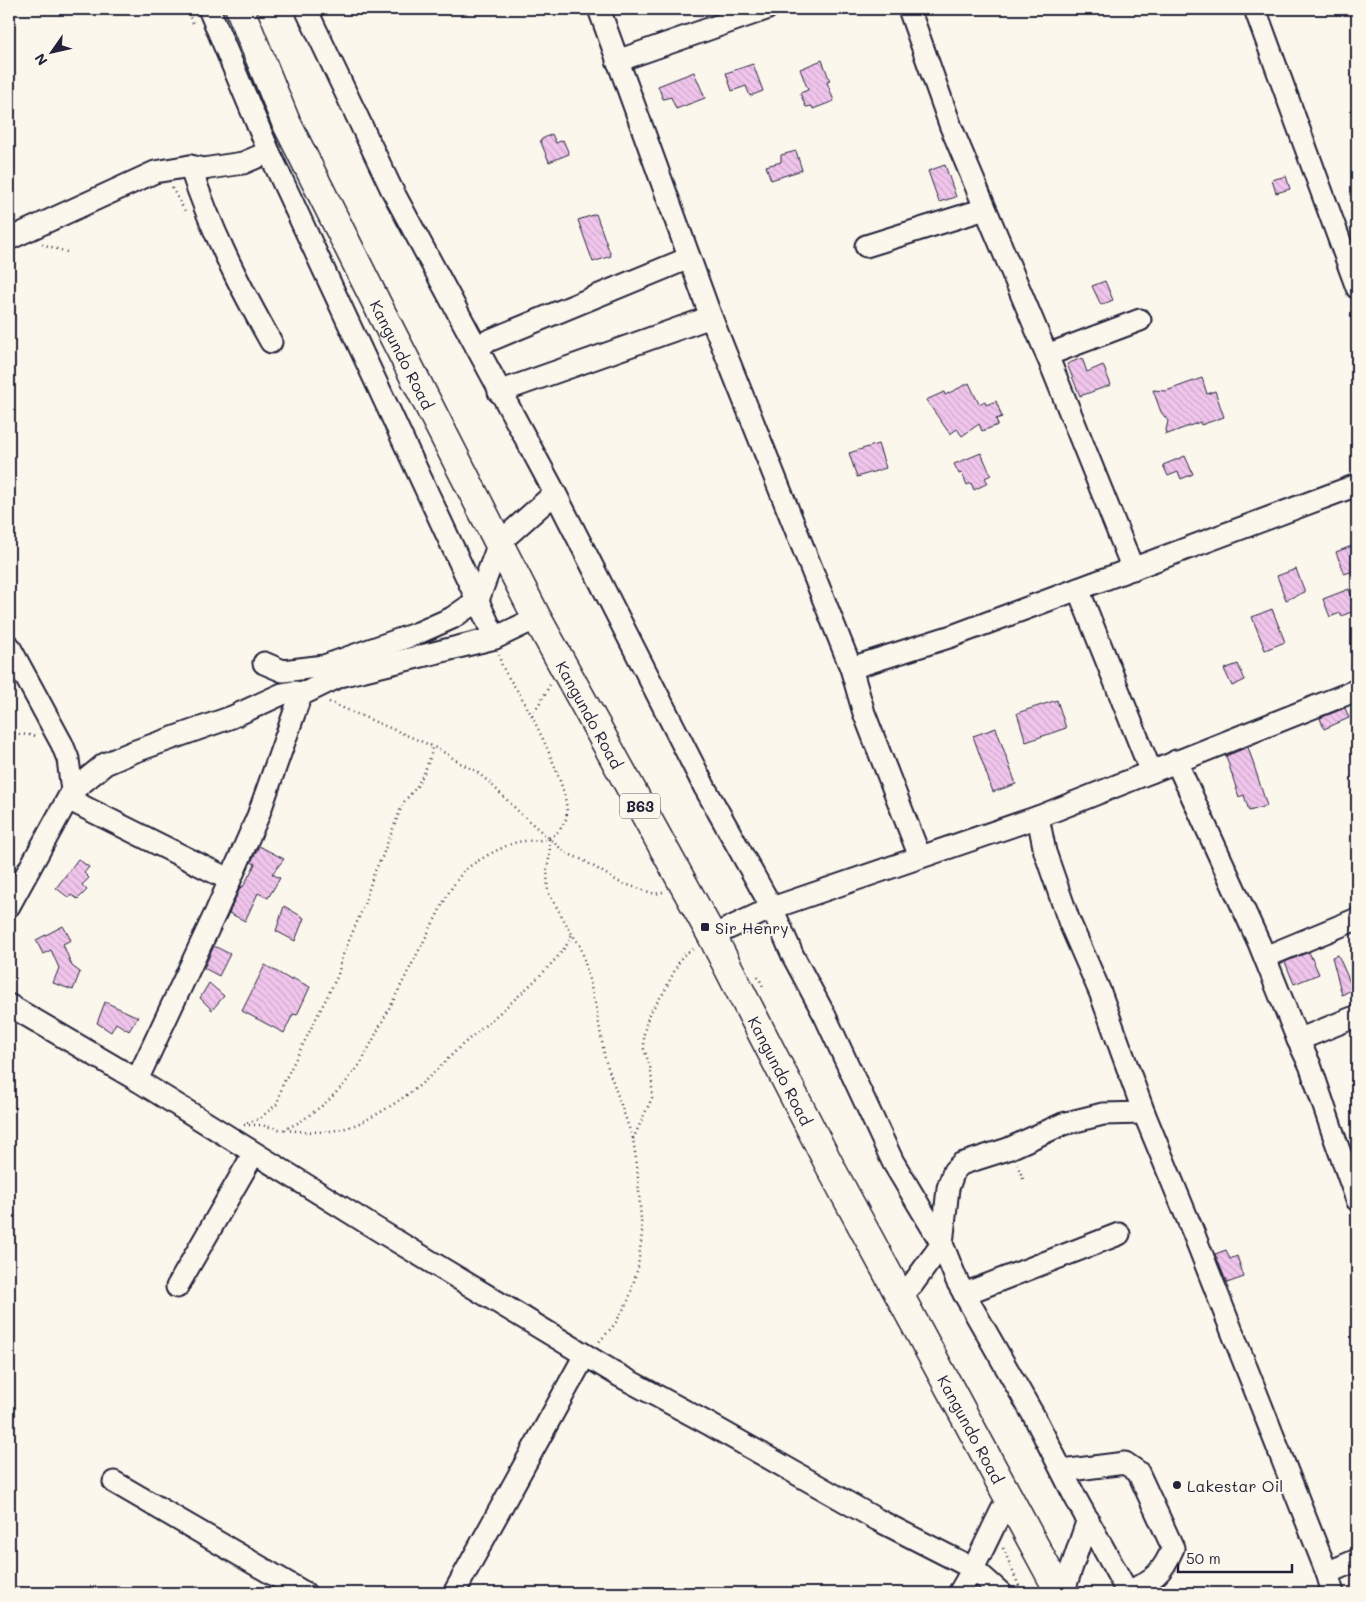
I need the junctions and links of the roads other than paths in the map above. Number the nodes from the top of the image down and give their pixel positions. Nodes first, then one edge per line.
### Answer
1 (209, 9) edge
2 (240, 9) edge
3 (306, 9) edge
4 (599, 9) edge
5 (766, 9) edge
6 (909, 9) edge
7 (1254, 9) edge
8 (618, 61) junction
9 (269, 152) junction
10 (190, 166) junction
11 (985, 209) junction
12 (14, 238) edge
13 (866, 246) dead end
14 (689, 258) junction
15 (1357, 288) edge
16 (711, 317) junction
17 (1140, 320) dead end
18 (270, 342) dead end
19 (476, 346) junction
20 (1047, 355) junction
21 (500, 392) junction
22 (1357, 484) edge
23 (555, 493) junction
24 (499, 543) junction
25 (1133, 569) junction
26 (1078, 589) junction
27 (478, 600) junction
28 (538, 618) junction
29 (495, 638) junction
30 (9, 646) edge
31 (264, 663) dead end
32 (851, 668) junction
33 (1357, 690) edge
34 (303, 693) junction
35 (1176, 761) junction
36 (1151, 772) junction
37 (70, 795) junction
38 (1038, 817) junction
39 (920, 857) junction
40 (230, 880) junction
41 (9, 906) edge
42 (772, 908) junction
43 (1357, 919) edge
44 (712, 936) junction
45 (1265, 957) junction
46 (9, 1005) edge
47 (1357, 1016) edge
48 (1298, 1040) junction
49 (137, 1080) junction
50 (1144, 1113) junction
51 (254, 1153) junction
52 (1357, 1200) edge
53 (1119, 1234) dead end
54 (942, 1244) junction
55 (176, 1287) dead end
56 (964, 1294) junction
57 (900, 1297) junction
58 (585, 1355) junction
59 (1062, 1471) junction
60 (114, 1482) dead end
61 (1008, 1498) junction
62 (1088, 1519) junction
63 (1357, 1560) edge
64 (974, 1569) junction
65 (1330, 1583) edge
66 (305, 1593) edge
67 (454, 1593) edge
68 (959, 1593) edge
69 (1001, 1593) edge
70 (1062, 1593) edge
71 (1128, 1593) edge

1 - 9 street
2 - 24 highway, Kangundo Road / B63
3 - 19 street
4 - 8 street
5 - 8 street
6 - 11 street
7 - 15 street
8 - 14 street
9 - 10 street
9 - 27 street
10 - 12 street
10 - 18 street
11 - 13 street
11 - 20 street
14 - 16 street
14 - 19 street
16 - 21 street
16 - 32 street
17 - 20 street
19 - 21 street
20 - 25 street
21 - 23 street
22 - 25 street
23 - 24 street
23 - 42 street
24 - 27 street
24 - 28 highway, Kangundo Road / B63
25 - 26 street
26 - 32 street
26 - 36 street
27 - 29 street
27 - 31 street
28 - 29 street
28 - 44 highway, Kangundo Road / B63
29 - 34 street
30 - 37 street
32 - 39 street
33 - 35 street
34 - 37 street
34 - 40 street
35 - 36 street
35 - 45 street
36 - 38 street
37 - 40 street
37 - 41 street
38 - 39 street
38 - 50 street
39 - 42 street
40 - 49 street
42 - 44 street
42 - 54 street
43 - 45 street
44 - 57 highway, Kangundo Road / B63
45 - 48 street
46 - 49 street
47 - 48 street
48 - 52 street
49 - 51 street
50 - 54 street
50 - 65 street
51 - 55 street
51 - 58 street
53 - 56 street
54 - 56 street
54 - 57 street
56 - 59 street
57 - 61 highway, Kangundo Road / B63
58 - 64 street
58 - 67 street
59 - 62 street
59 - 71 street
60 - 66 street
61 - 64 street
61 - 70 highway, Kangundo Road / B63
62 - 70 street
62 - 71 street
63 - 65 street
64 - 68 street
64 - 69 street

